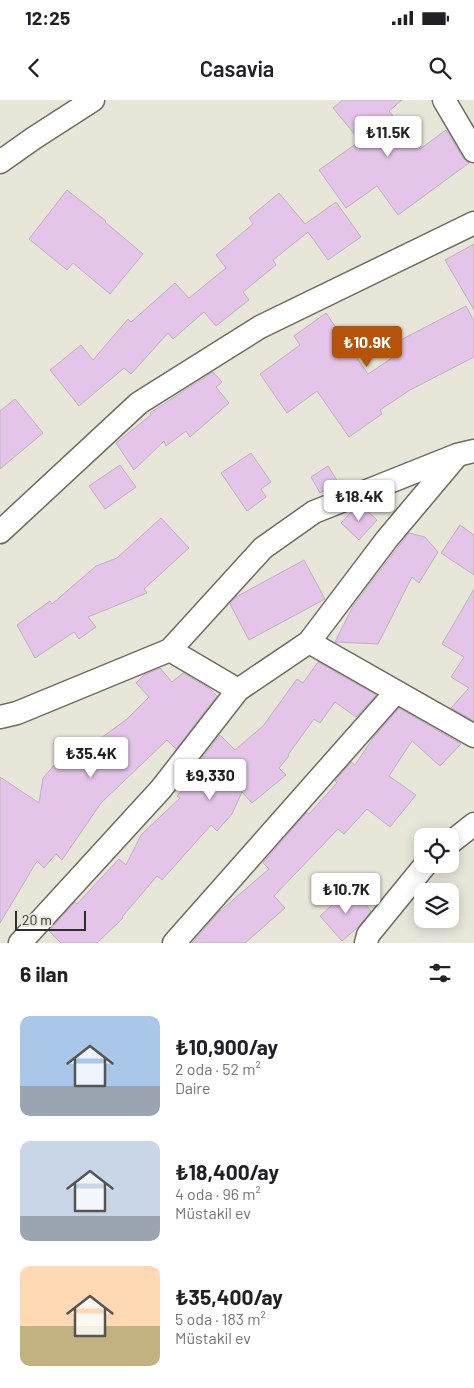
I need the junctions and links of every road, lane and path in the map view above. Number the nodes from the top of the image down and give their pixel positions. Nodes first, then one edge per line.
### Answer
1 (93, 100) edge
2 (444, 100) edge
3 (474, 151) edge
4 (0, 162) edge
5 (474, 223) edge
6 (466, 453) edge
7 (0, 532) edge
8 (309, 642) junction
9 (170, 650) junction
10 (238, 690) junction
11 (396, 692) junction
12 (2, 713) edge
13 (474, 736) edge
14 (474, 824) edge
15 (459, 836) edge
16 (419, 873) edge
17 (20, 943) edge
18 (174, 943) edge
19 (366, 943) edge

1 - 4 street
2 - 3 street
5 - 7 street
6 - 8 street
6 - 9 street
8 - 10 street
8 - 11 street
9 - 10 street
9 - 12 street
10 - 17 street
11 - 13 street
11 - 18 street
14 - 15 street
16 - 19 street

